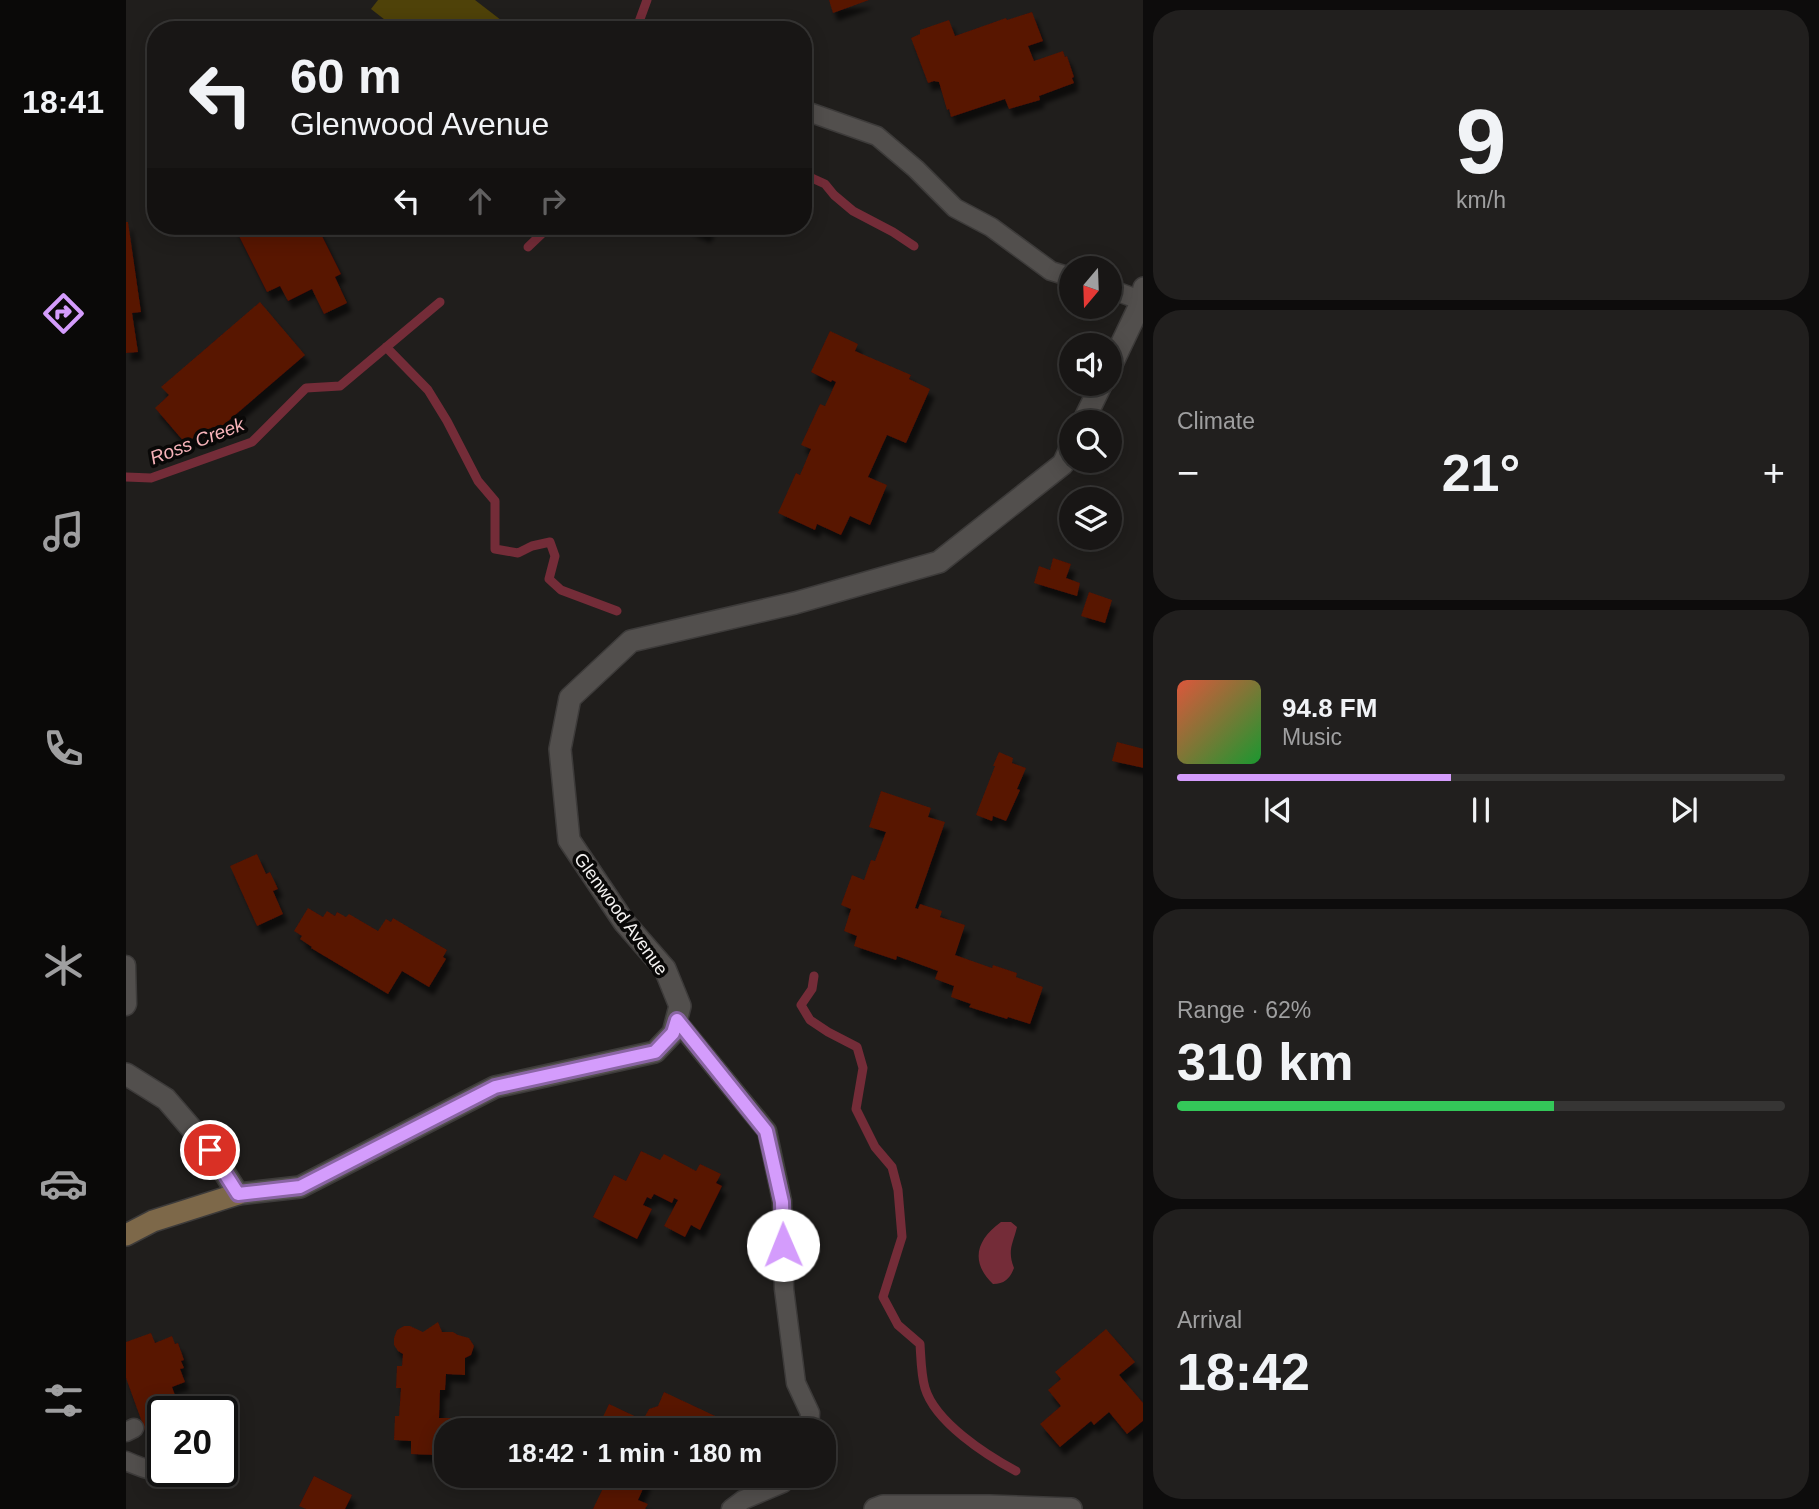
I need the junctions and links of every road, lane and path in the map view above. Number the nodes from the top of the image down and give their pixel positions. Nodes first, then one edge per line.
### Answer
1 (812, 113) edge
2 (1059, 273) edge
3 (1122, 291) edge
4 (1142, 294) edge
5 (1122, 343) edge
6 (1059, 467) edge
7 (126, 965) edge
8 (126, 1006) edge
9 (677, 1020) junction
10 (126, 1074) edge
11 (238, 1194) junction
12 (126, 1235) edge
13 (810, 1418) edge
14 (126, 1461) edge
15 (147, 1469) edge
16 (771, 1488) edge
17 (731, 1509) edge
18 (875, 1509) edge
19 (1071, 1509) edge

1 - 2 lane
3 - 4 lane
4 - 5 street
6 - 9 street, Glenwood Avenue
7 - 8 lane
9 - 11 street
9 - 13 lane
10 - 11 street
11 - 12 street
14 - 15 lane
16 - 17 lane
18 - 19 street

